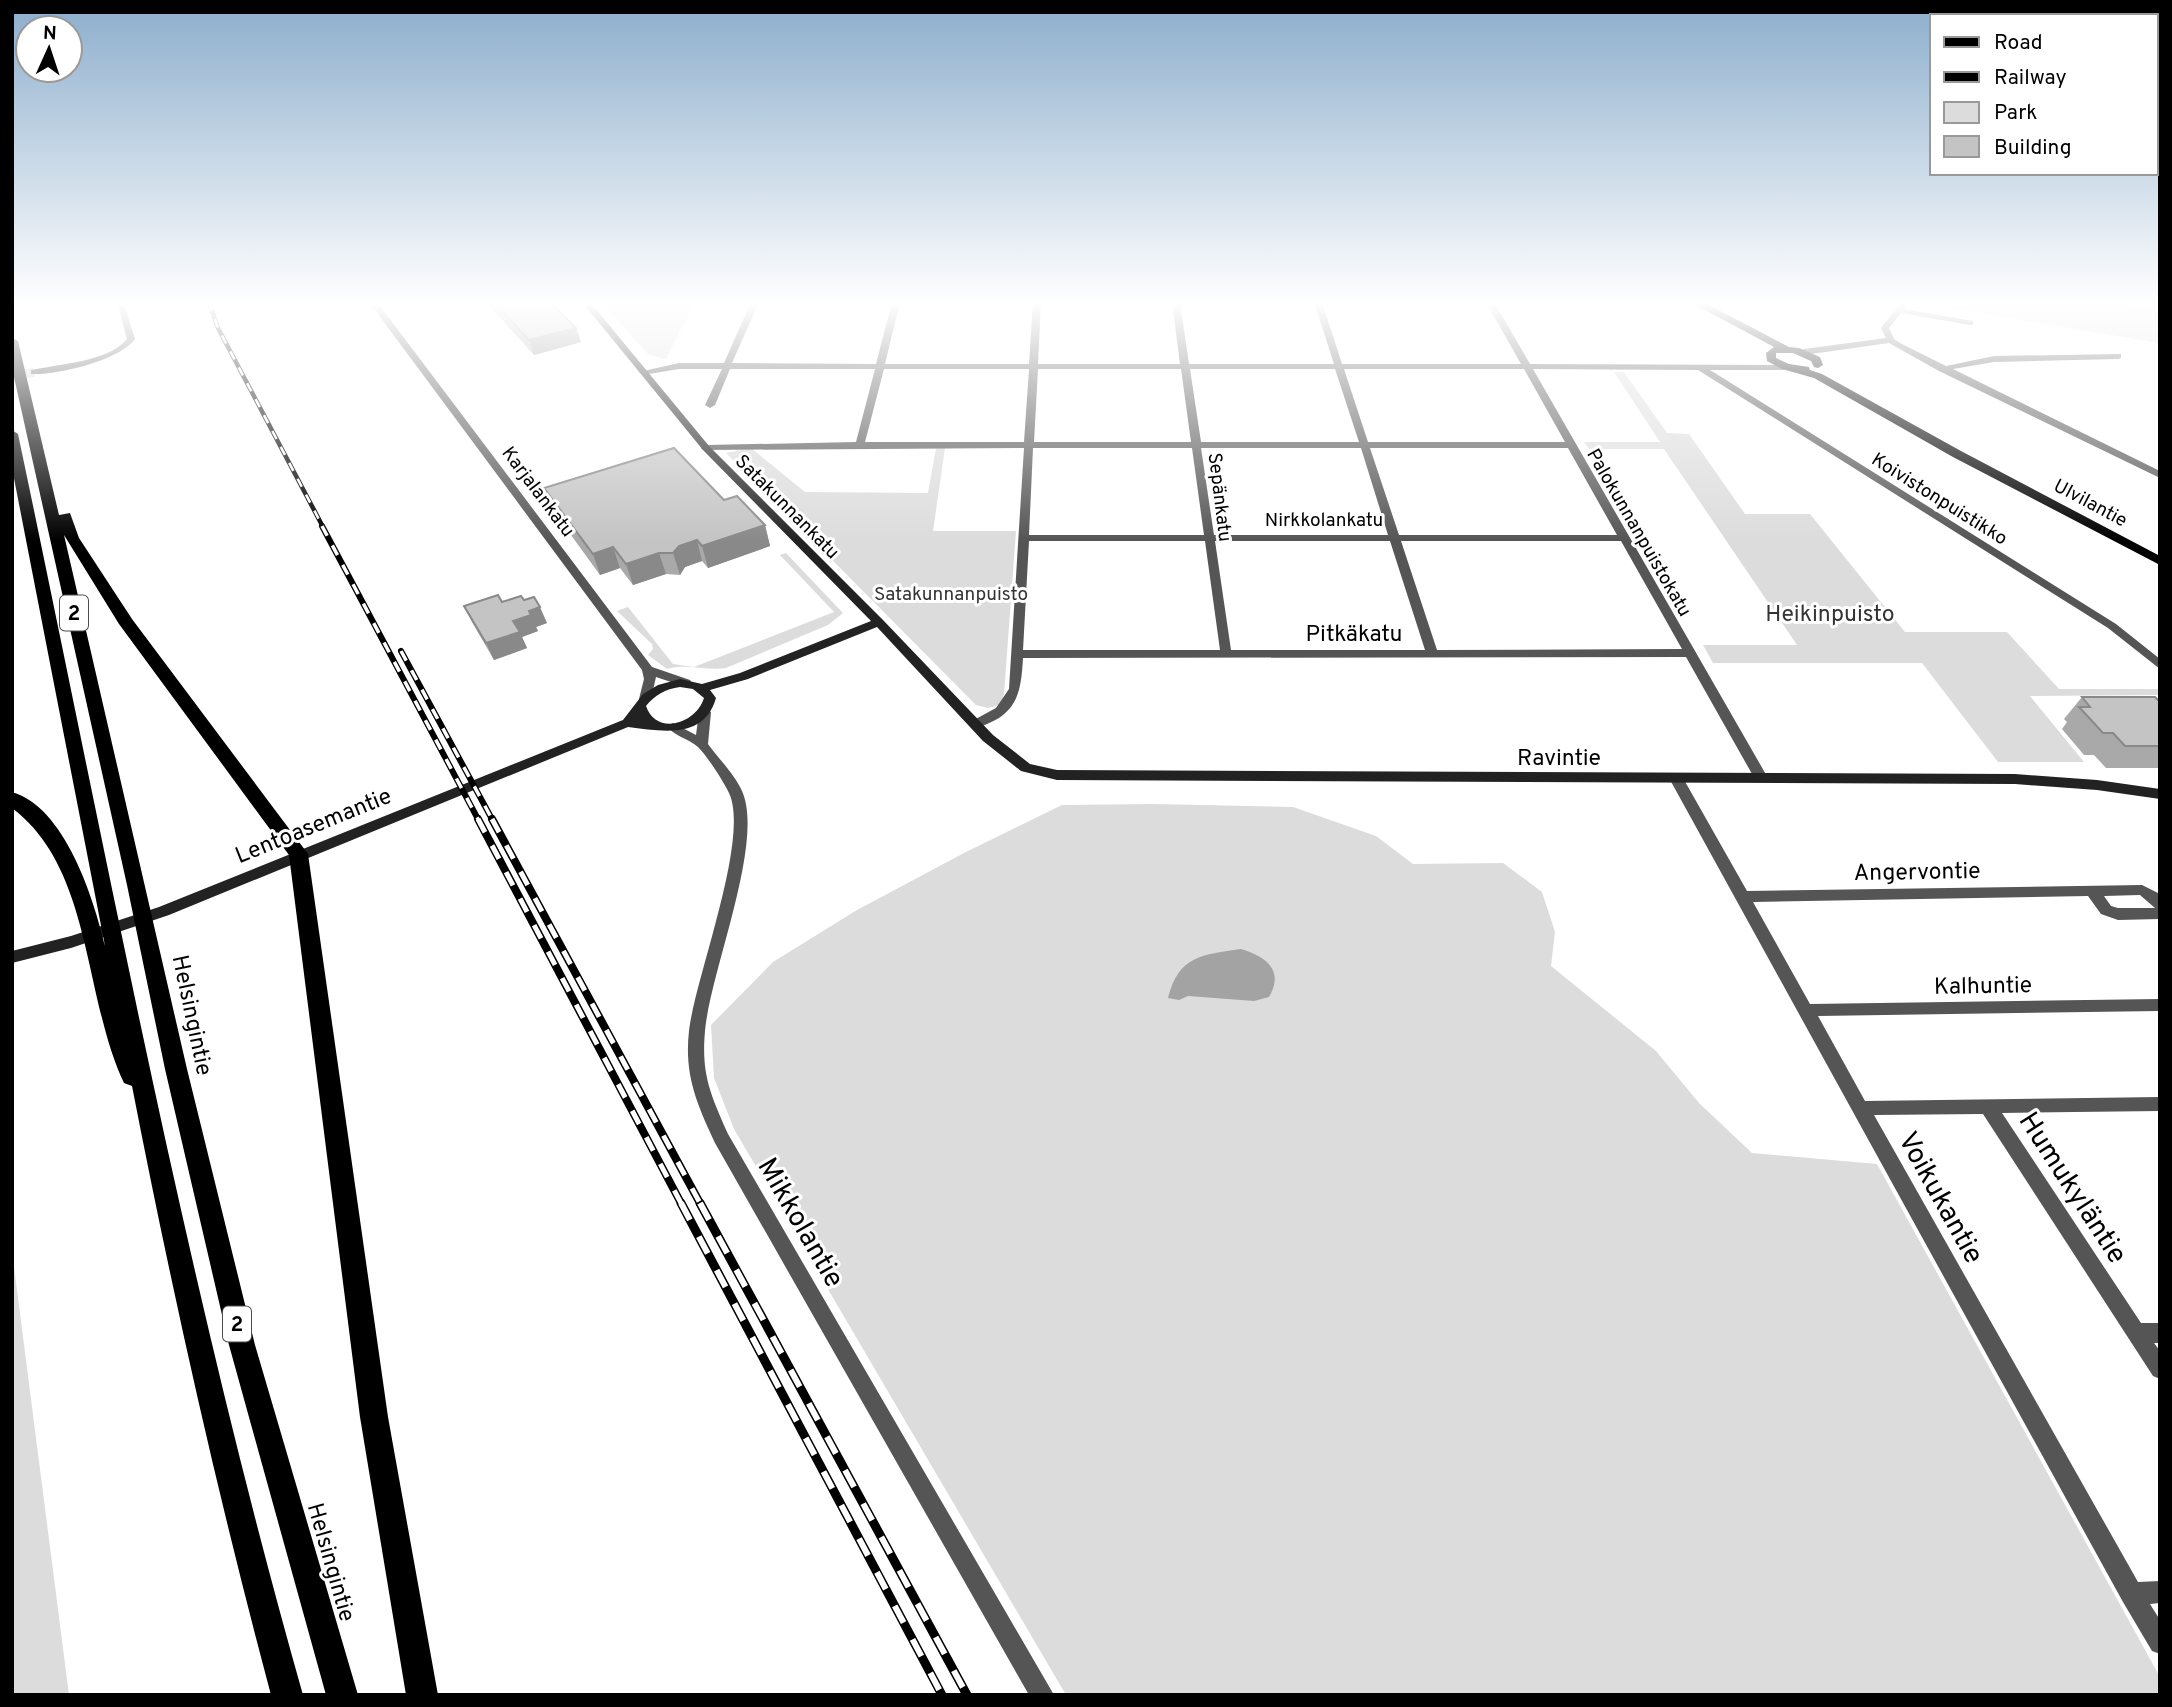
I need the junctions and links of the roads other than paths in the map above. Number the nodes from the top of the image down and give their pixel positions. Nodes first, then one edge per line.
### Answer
1 (22, 382) edge
2 (433, 382) edge
3 (651, 382) edge
4 (720, 382) edge
5 (877, 382) edge
6 (1033, 382) edge
7 (1188, 382) edge
8 (1344, 382) edge
9 (1534, 382) edge
10 (1723, 382) edge
11 (1828, 382) edge
12 (1841, 382) edge
13 (1968, 382) edge
14 (710, 405) dead end
15 (12, 434) edge
16 (1029, 444) junction
17 (1196, 444) junction
18 (860, 445) junction
19 (1364, 445) junction
20 (1571, 445) junction
21 (706, 448) junction
22 (2160, 475) edge
23 (2004, 477) junction
24 (48, 491) junction
25 (1208, 536) junction
26 (1396, 537) junction
27 (1025, 538) junction
28 (1624, 538) junction
29 (2160, 561) edge
30 (880, 622) junction
31 (1432, 653) junction
32 (1689, 653) junction
33 (1019, 654) junction
34 (1226, 654) junction
35 (2160, 665) edge
36 (648, 670) junction
37 (686, 683) junction
38 (706, 693) junction
39 (643, 703) junction
40 (705, 712) junction
41 (627, 723) junction
42 (976, 724) junction
43 (655, 726) junction
44 (673, 727) junction
45 (702, 744) junction
46 (1676, 778) junction
47 (1761, 778) junction
48 (2160, 794) edge
49 (12, 797) edge
50 (298, 854) junction
51 (2091, 891) junction
52 (1744, 897) junction
53 (2160, 904) edge
54 (2160, 913) edge
55 (12, 957) edge
56 (109, 966) junction
57 (2160, 1005) edge
58 (1807, 1010) junction
59 (2160, 1104) edge
60 (1988, 1107) junction
61 (1861, 1108) junction
62 (2136, 1333) junction
63 (2160, 1333) edge
64 (2160, 1369) edge
65 (2160, 1592) edge
66 (2131, 1594) junction
67 (2160, 1643) edge
68 (287, 1695) edge
69 (342, 1695) edge
70 (422, 1695) edge
71 (1042, 1695) edge

1 - 24 highway, Helsingintie / 2
2 - 36 street, Karjalankatu
3 - 21 main road, Satakunnankatu
4 - 14 street
5 - 18 street
6 - 16 street
7 - 17 street, Sepänkatu
8 - 19 street
9 - 20 street, Palokunnanpuistokatu
10 - 35 street, Koivistonpuistikko
11 - 23 main road, Ulvilantie
12 - 23 main road, Ulvilantie
13 - 22 street
15 - 56 highway, 2
16 - 17 street
16 - 18 street
16 - 27 street
17 - 19 street
17 - 25 street, Sepänkatu
18 - 21 street
19 - 20 street
19 - 26 street
20 - 28 street, Palokunnanpuistokatu
21 - 30 main road, Satakunnankatu
23 - 29 main road, Ulvilantie
24 - 50 highway
24 - 69 highway, Helsingintie / 2
25 - 26 street, Nirkkolankatu
25 - 27 street, Nirkkolankatu
25 - 34 street, Sepänkatu
26 - 28 street, Nirkkolankatu
26 - 31 street
27 - 33 street
28 - 32 street, Palokunnanpuistokatu
30 - 38 main road
30 - 42 main road, Satakunnankatu
31 - 32 street, Pitkäkatu
31 - 34 street, Pitkäkatu
32 - 47 street, Palokunnanpuistokatu
33 - 34 street, Pitkäkatu
33 - 42 street
36 - 37 street
36 - 39 street
37 - 38 main road
37 - 39 main road
38 - 40 main road
39 - 41 main road, Lentoasemantie
39 - 43 main road
40 - 44 main road
40 - 45 street
41 - 43 main road, Lentoasemantie
41 - 50 main road, Lentoasemantie
42 - 46 main road, Ravintie
43 - 44 main road
44 - 45 street
45 - 71 street, Mikkolantie
46 - 47 main road, Ravintie
46 - 52 street, Voikukantie
47 - 48 main road, Ravintie
49 - 56 highway
50 - 55 main road, Lentoasemantie
50 - 70 highway
51 - 52 street, Angervontie
51 - 53 street, Angervontie
51 - 54 street
52 - 58 street, Voikukantie
56 - 68 highway, 2
57 - 58 street, Kalhuntie
58 - 61 street, Voikukantie
59 - 60 street
60 - 61 street
60 - 62 street, Humukyläntie
61 - 66 street, Voikukantie
62 - 63 street
62 - 64 street, Humukyläntie
65 - 66 street
66 - 67 street, Voikukantie

